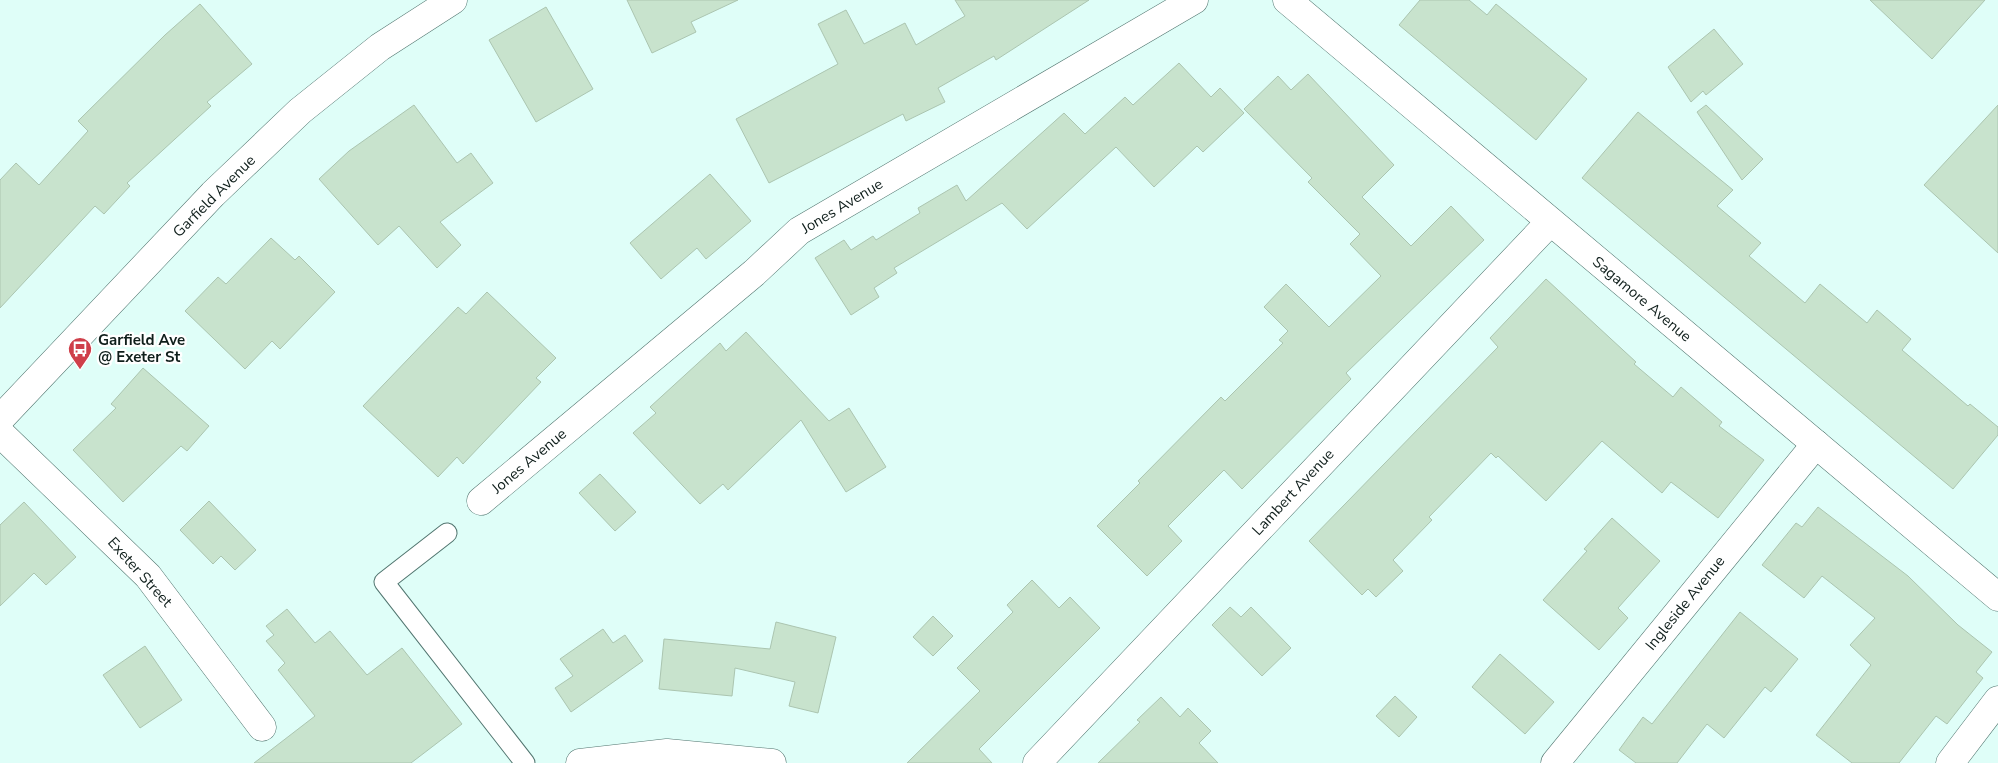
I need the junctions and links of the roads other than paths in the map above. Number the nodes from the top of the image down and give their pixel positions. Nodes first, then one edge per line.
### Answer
1 (452, 0) edge
2 (1194, 0) edge
3 (1286, 0) edge
4 (1550, 222) junction
5 (0, 419) edge
6 (0, 433) edge
7 (1816, 444) junction
8 (482, 501) dead end
9 (447, 533) dead end
10 (1998, 597) edge
11 (1998, 700) edge
12 (262, 727) dead end
13 (525, 763) edge
14 (580, 763) edge
15 (772, 763) edge
16 (1036, 763) edge
17 (1555, 763) edge
18 (1950, 763) edge

1 - 5 street, Garfield Avenue
2 - 8 street, Jones Avenue
3 - 4 street, Sagamore Avenue
4 - 7 street, Sagamore Avenue
4 - 16 street, Lambert Avenue
6 - 12 street, Exeter Street
7 - 10 street, Sagamore Avenue
7 - 17 street, Ingleside Avenue
9 - 13 lane
11 - 18 street
14 - 15 street

